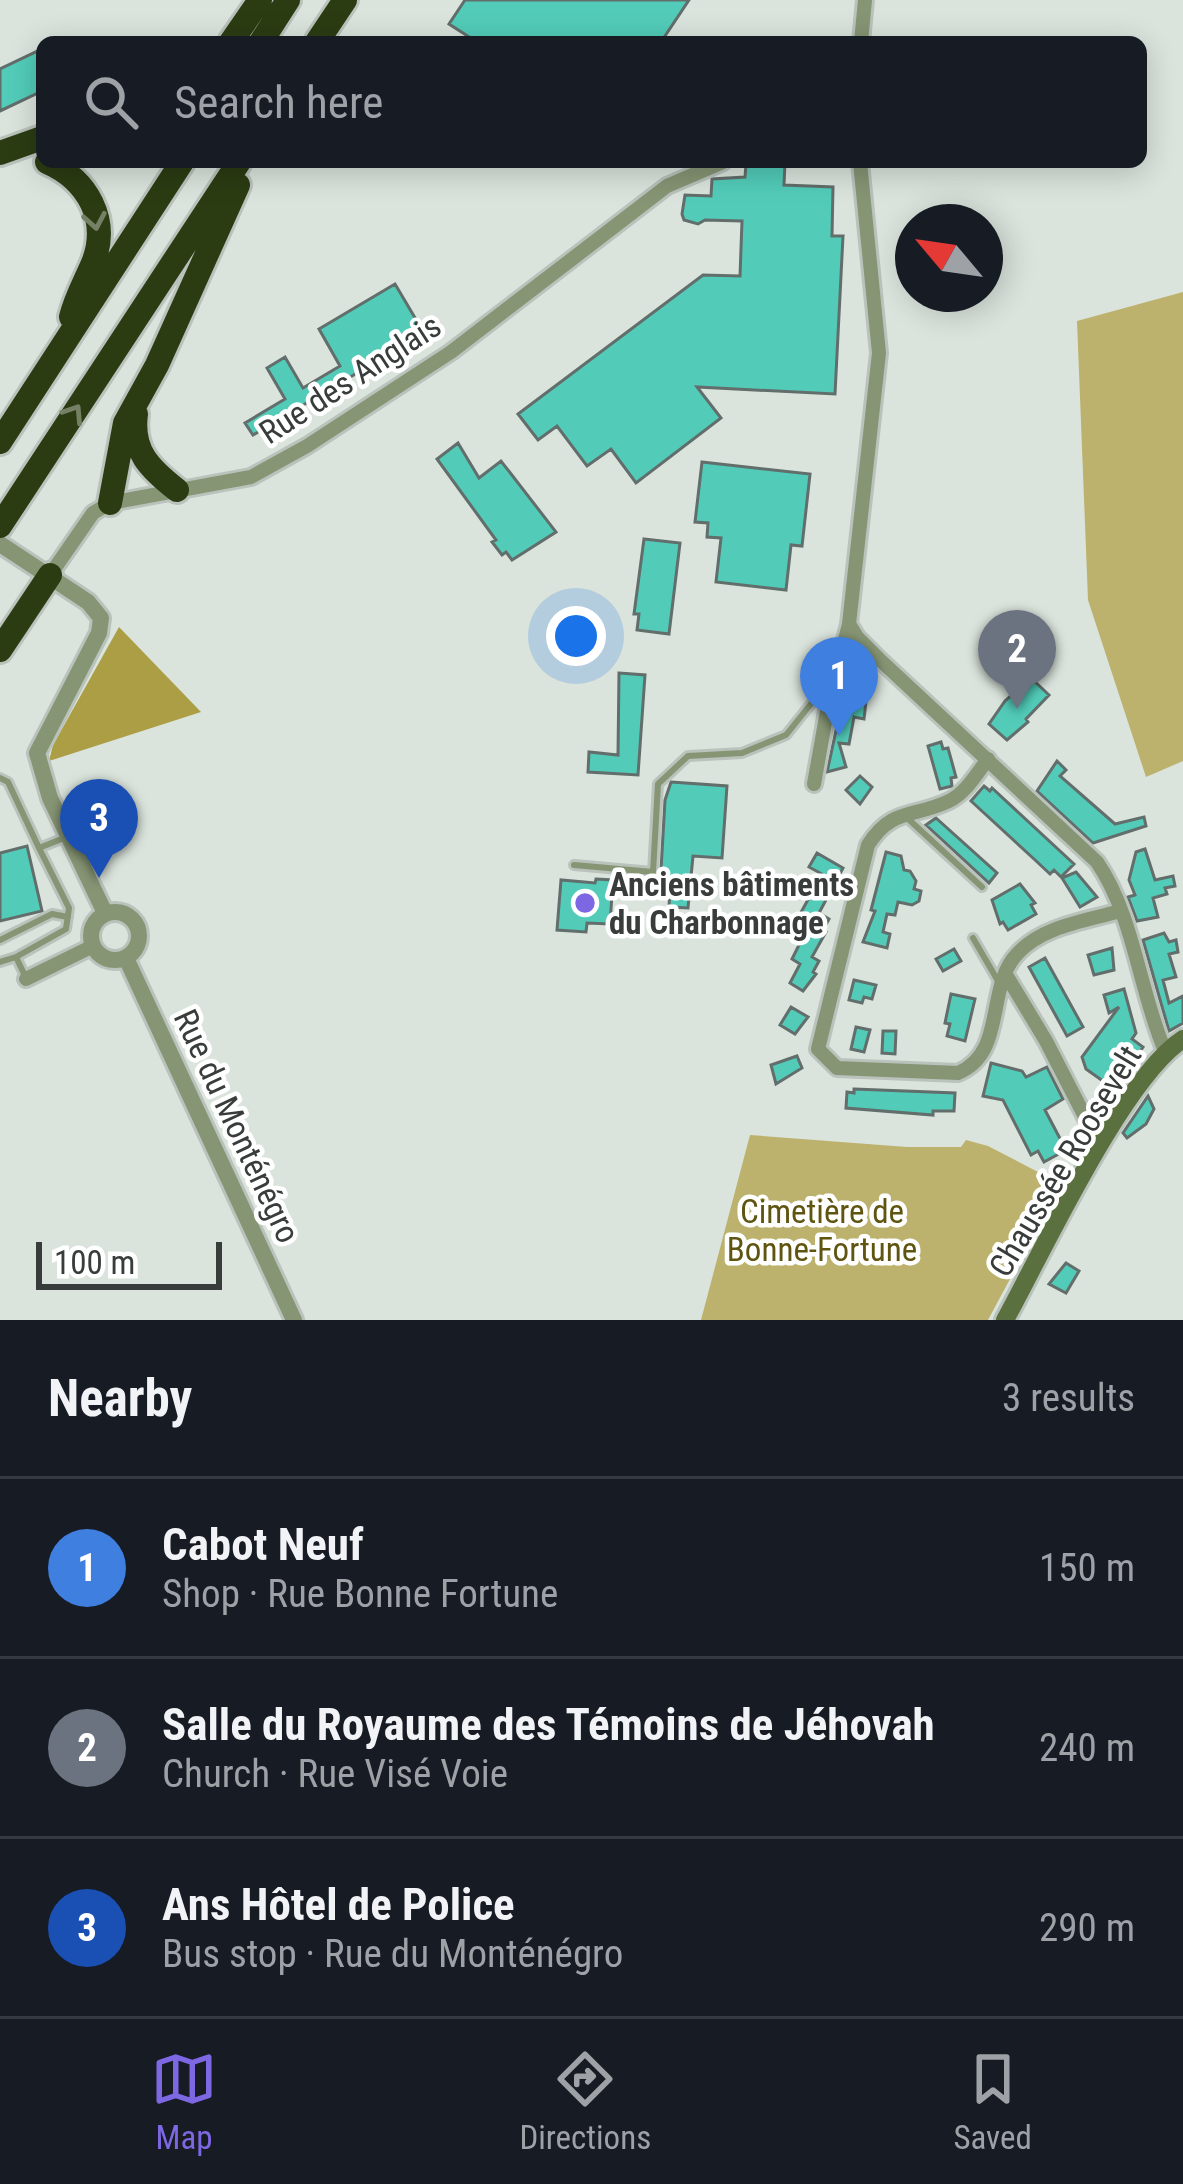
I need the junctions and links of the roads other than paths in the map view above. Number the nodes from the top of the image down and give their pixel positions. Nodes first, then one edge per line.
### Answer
1 (345, 0) edge
2 (865, 0) edge
3 (278, 3) edge
4 (238, 36) edge
5 (264, 36) edge
6 (321, 36) edge
7 (862, 36) edge
8 (36, 140) edge
9 (0, 153) edge
10 (36, 160) edge
11 (0, 164) edge
12 (58, 168) edge
13 (178, 168) edge
14 (239, 168) edge
15 (240, 168) edge
16 (709, 168) edge
17 (861, 168) edge
18 (64, 344) junction
19 (137, 403) junction
20 (0, 442) edge
21 (177, 490) junction
22 (110, 503) junction
23 (5, 518) edge
24 (0, 544) edge
25 (50, 575) junction
26 (849, 623) junction
27 (0, 650) edge
28 (836, 673) junction
29 (988, 759) junction
30 (0, 778) edge
31 (814, 784) dead end
32 (902, 814) junction
33 (68, 836) junction
34 (39, 848) junction
35 (574, 865) dead end
36 (982, 887) dead end
37 (1120, 911) junction
38 (104, 913) junction
39 (68, 916) junction
40 (973, 938) dead end
41 (0, 940) edge
42 (93, 946) junction
43 (16, 957) junction
44 (126, 958) junction
45 (0, 962) edge
46 (26, 979) joint
47 (1003, 980) junction
48 (1183, 1039) edge
49 (1165, 1051) junction
50 (1100, 1147) junction
51 (294, 1320) edge
52 (1005, 1320) edge

1 - 6 highway
2 - 7 street
3 - 4 highway
3 - 5 highway
8 - 9 highway
10 - 11 highway
12 -> 18 highway
13 - 18 highway
23 -> 14 highway
15 - 19 highway
16 - 21 street, Rue des Anglais
17 - 26 street
18 - 20 highway
19 - 21 highway
19 - 22 highway
21 - 22 street, Rue des Anglais
22 - 25 street
24 - 25 street
25 - 27 highway
25 - 33 street, Rue du Monténégro
26 - 28 street
26 - 29 street
28 - 31 street
28 - 35 lane
29 - 32 street
29 - 37 street
30 - 34 lane
32 - 36 lane
32 - 47 street
33 - 34 lane
33 - 38 street, Rue du Monténégro
34 - 39 lane
37 - 47 street
37 - 49 street
38 - 42 street
38 - 44 street, Rue du Monténégro
39 - 41 lane
39 - 43 lane
40 - 47 lane
42 - 44 street
42 - 46 street
43 - 45 lane
43 - 46 lane
44 - 51 street, Rue du Monténégro
47 - 50 street
48 - 49 main road, Chaussée Roosevelt
49 - 50 main road, Chaussée Roosevelt
50 - 52 main road, Chaussée Roosevelt

